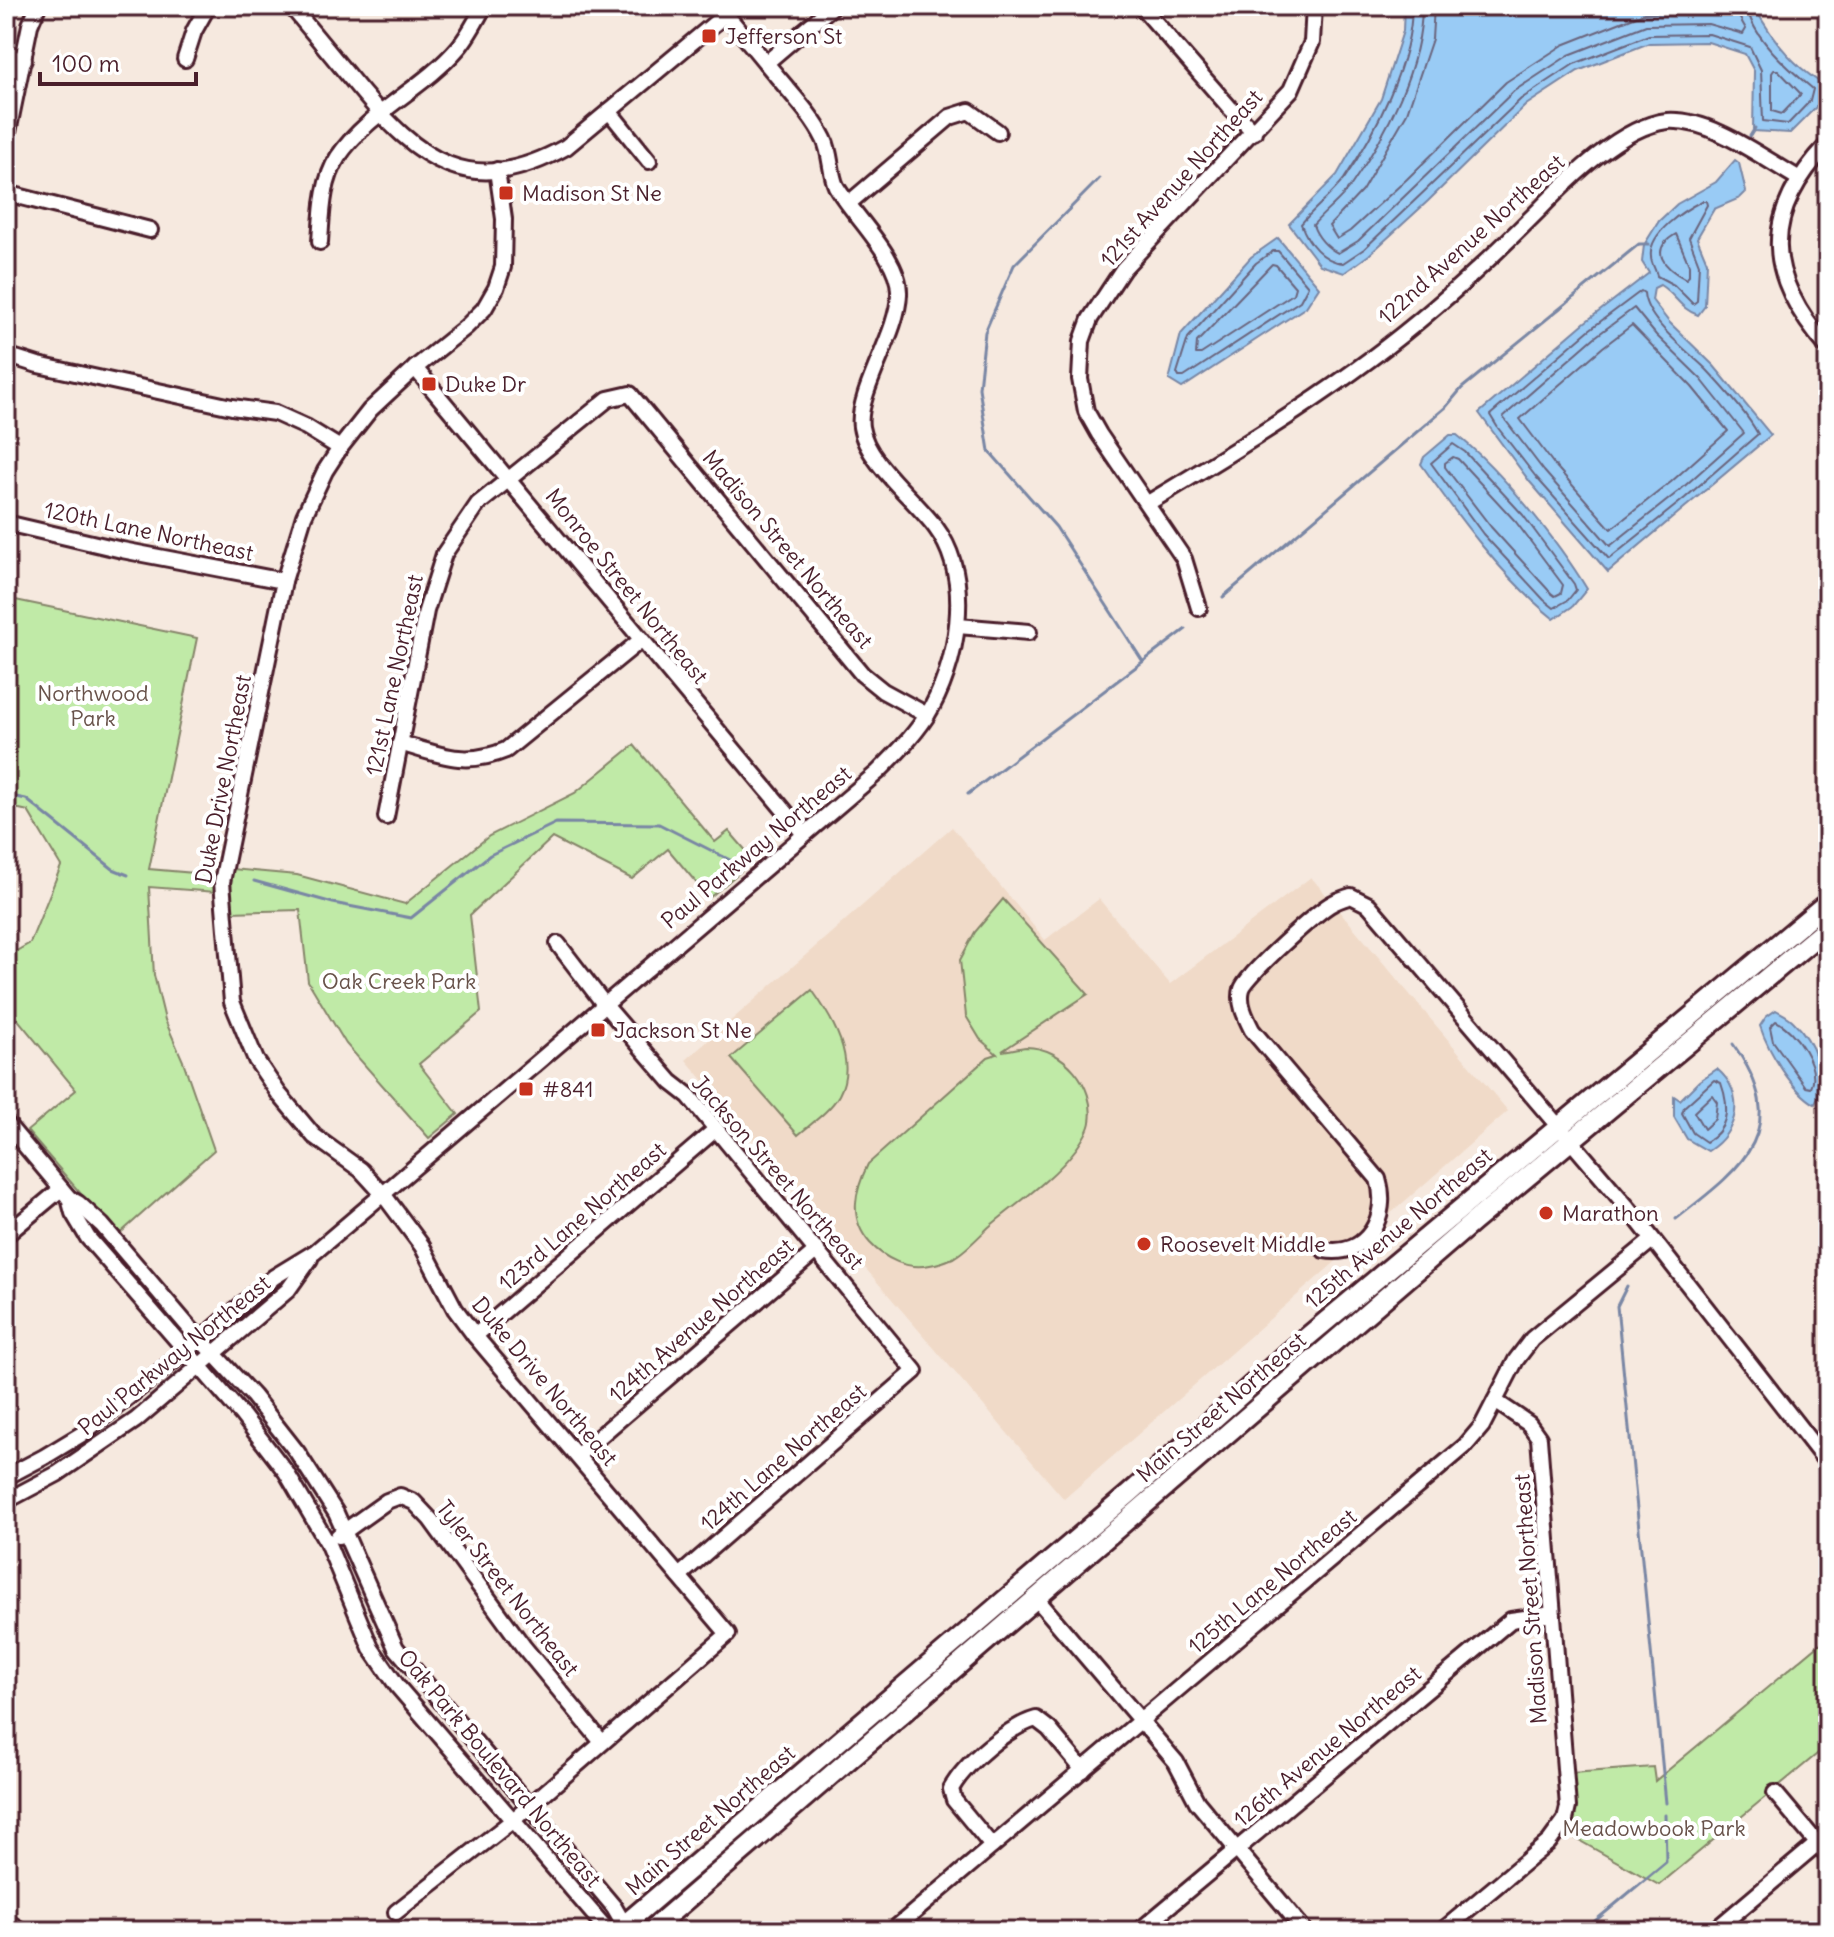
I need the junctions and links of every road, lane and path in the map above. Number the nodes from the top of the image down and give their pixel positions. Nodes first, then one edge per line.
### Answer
1 (38, 6) edge
2 (208, 6) edge
3 (291, 6) edge
4 (484, 6) edge
5 (833, 6) edge
6 (1141, 6) edge
7 (1314, 6) edge
8 (723, 10) edge
9 (6, 56) edge
10 (185, 59) dead end
11 (24, 60) junction
12 (766, 63) junction
13 (609, 111) junction
14 (380, 114) junction
15 (998, 132) dead end
16 (1254, 132) junction
17 (6, 142) edge
18 (1828, 144) edge
19 (649, 161) dead end
20 (497, 170) junction
21 (1798, 178) junction
22 (6, 193) edge
23 (849, 203) junction
24 (150, 230) dead end
25 (320, 242) dead end
26 (1828, 348) edge
27 (6, 355) edge
28 (415, 368) junction
29 (630, 394) joint
30 (340, 448) junction
31 (510, 479) junction
32 (1148, 503) junction
33 (6, 523) edge
34 (284, 581) junction
35 (1199, 608) dead end
36 (958, 626) junction
37 (1029, 632) dead end
38 (641, 640) junction
39 (927, 715) junction
40 (400, 743) junction
41 (386, 817) dead end
42 (804, 834) junction
43 (1828, 902) edge
44 (1828, 927) edge
45 (558, 944) dead end
46 (604, 1004) junction
47 (6, 1123) edge
48 (1558, 1126) junction
49 (716, 1129) junction
50 (1570, 1142) junction
51 (65, 1194) junction
52 (383, 1194) junction
53 (6, 1235) edge
54 (1651, 1241) junction
55 (817, 1250) junction
56 (1324, 1250) dead end
57 (315, 1252) junction
58 (475, 1336) junction
59 (201, 1339) junction
60 (184, 1350) junction
61 (215, 1353) junction
62 (198, 1366) junction
63 (915, 1371) joint
64 (1495, 1401) junction
65 (578, 1455) junction
66 (1828, 1464) edge
67 (6, 1477) edge
68 (6, 1501) edge
69 (345, 1531) junction
70 (327, 1542) junction
71 (679, 1576) junction
72 (1035, 1597) junction
73 (1552, 1614) junction
74 (980, 1619) joint
75 (1141, 1721) junction
76 (601, 1741) junction
77 (1083, 1770) junction
78 (1775, 1793) dead end
79 (528, 1807) junction
80 (512, 1821) junction
81 (1818, 1843) junction
82 (992, 1846) junction
83 (1238, 1850) junction
84 (1828, 1856) edge
85 (396, 1912) dead end
86 (6, 1921) edge
87 (619, 1929) edge
88 (22, 1931) edge
89 (650, 1931) edge
90 (892, 1931) edge
91 (1139, 1931) edge
92 (1305, 1931) edge
93 (1442, 1931) edge
94 (1714, 1931) edge

1 - 11 street
2 - 10 street
3 - 14 street
4 - 14 street
5 - 12 street
6 - 16 street
7 - 16 street, 121st Avenue Northeast
8 - 12 street, Paul Parkway Northeast
8 - 13 street
9 - 11 street
11 - 17 street
12 - 23 street, Paul Parkway Northeast
13 - 19 street
13 - 20 street
14 - 20 street
14 - 25 street
15 - 23 street
16 - 32 street, 121st Avenue Northeast
18 - 21 street
20 - 28 street, Duke Drive Northeast
21 - 26 street
21 - 32 street, 122nd Avenue Northeast
22 - 24 street
23 - 36 street, Paul Parkway Northeast
27 - 30 street
28 - 30 street, Duke Drive Northeast
28 - 31 street, Monroe Street Northeast
29 - 31 street, 121st Lane Northeast
29 - 39 street, Madison Street Northeast
30 - 34 street, Duke Drive Northeast
31 - 38 street, Monroe Street Northeast
31 - 40 street, 121st Lane Northeast
32 - 35 street, 121st Avenue Northeast
33 - 34 street, 120th Lane Northeast
34 - 52 street, Duke Drive Northeast
36 - 37 street
36 - 39 street, Paul Parkway Northeast
38 - 40 street
38 - 42 street, Monroe Street Northeast
39 - 42 street, Paul Parkway Northeast
40 - 41 street, 121st Lane Northeast
42 - 46 street, Paul Parkway Northeast
43 - 48 main road
44 - 50 main road, Main Street Northeast
45 - 46 street
46 - 49 street, Jackson Street Northeast
46 - 52 street, Paul Parkway Northeast
47 - 51 street, Oak Park Boulevard Northeast
48 - 50 street
48 - 56 street
48 - 74 main road, 125th Avenue Northeast
49 - 55 street, Jackson Street Northeast
49 - 58 street, 123rd Lane Northeast
50 - 54 street
50 - 72 main road, Main Street Northeast
51 - 53 street
51 - 59 street, Oak Park Boulevard Northeast
51 - 60 street, Oak Park Boulevard Northeast
52 - 57 street, Paul Parkway Northeast
52 - 58 street, Duke Drive Northeast
54 - 64 street, 125th Lane Northeast
54 - 66 street
55 - 63 street, Jackson Street Northeast
55 - 65 street, 124th Avenue Northeast
57 - 59 street, Paul Parkway Northeast
57 - 61 street, Paul Parkway Northeast
58 - 65 street, Duke Drive Northeast
59 - 60 street, Paul Parkway Northeast
59 - 61 street, Oak Park Boulevard Northeast
60 - 62 street, Oak Park Boulevard Northeast
60 - 67 street, Paul Parkway Northeast
61 - 62 street, Paul Parkway Northeast
61 - 69 street, Oak Park Boulevard Northeast
62 - 68 street, Paul Parkway Northeast
62 - 70 street, Oak Park Boulevard Northeast
63 - 71 street, 124th Lane Northeast
64 - 73 street, Madison Street Northeast
64 - 75 street, 125th Lane Northeast
65 - 71 street, Duke Drive Northeast
69 - 70 street, Tyler Street Northeast
69 - 76 street, Tyler Street Northeast
69 - 79 street, Oak Park Boulevard Northeast
70 - 80 street, Oak Park Boulevard Northeast
71 - 76 street, Duke Drive Northeast
72 - 75 street
72 - 89 main road, Main Street Northeast
73 - 83 street, 126th Avenue Northeast
73 - 93 street, Madison Street Northeast
74 - 87 main road, Main Street Northeast
75 - 77 street, 125th Lane Northeast
75 - 83 street
76 - 79 street
77 - 82 street, 125th Lane Northeast
77 - 82 street
78 - 81 street
79 - 80 street
79 - 87 street, Oak Park Boulevard Northeast
80 - 85 street
80 - 87 street, Oak Park Boulevard Northeast
81 - 84 street
81 - 94 street
82 - 90 street, 125th Lane Northeast
83 - 91 street, 126th Avenue Northeast
83 - 92 street
86 - 88 street

